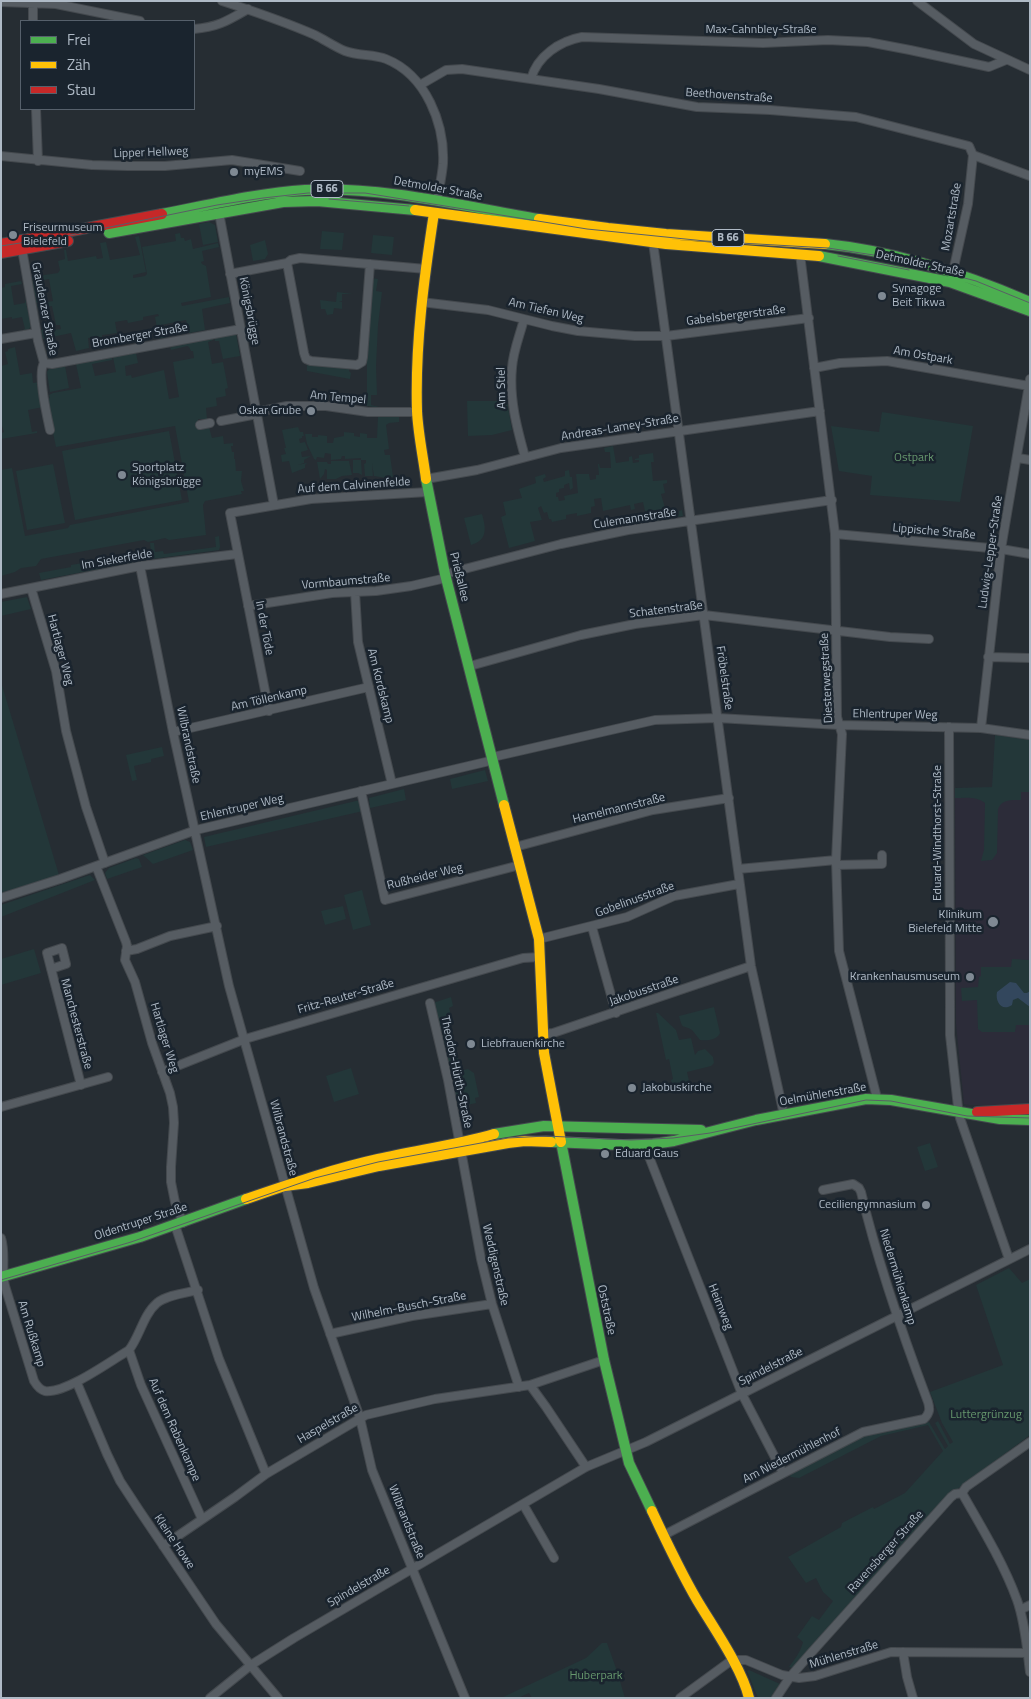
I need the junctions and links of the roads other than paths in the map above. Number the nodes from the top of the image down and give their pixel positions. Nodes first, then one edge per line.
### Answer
1 (222, 1) edge
2 (917, 1) edge
3 (1, 2) edge
4 (33, 3) junction
5 (248, 9) junction
6 (33, 20) edge
7 (135, 20) edge
8 (195, 29) edge
9 (1006, 60) junction
10 (1030, 70) edge
11 (531, 79) junction
12 (420, 85) junction
13 (36, 110) edge
14 (973, 155) junction
15 (1, 156) edge
16 (38, 161) junction
17 (300, 171) dead end
18 (1030, 176) edge
19 (437, 201) junction
20 (218, 208) junction
21 (434, 213) junction
22 (653, 238) junction
23 (802, 243) junction
24 (1, 244) edge
25 (22, 250) junction
26 (1, 253) edge
27 (800, 254) junction
28 (287, 263) junction
29 (370, 264) junction
30 (426, 269) junction
31 (230, 274) junction
32 (951, 277) junction
33 (421, 302) junction
34 (1030, 302) edge
35 (1030, 311) edge
36 (809, 318) junction
37 (524, 319) junction
38 (241, 329) junction
39 (36, 333) junction
40 (666, 336) junction
41 (1, 339) edge
42 (44, 362) junction
43 (814, 368) junction
44 (1029, 383) edge
45 (820, 411) junction
46 (418, 412) junction
47 (256, 413) junction
48 (221, 421) dead end
49 (210, 423) dead end
50 (200, 425) dead end
51 (50, 430) dead end
52 (678, 430) junction
53 (525, 457) junction
54 (1018, 458) junction
55 (1030, 460) edge
56 (426, 479) junction
57 (428, 492) junction
58 (832, 500) junction
59 (274, 505) junction
60 (692, 521) junction
61 (835, 534) junction
62 (1001, 549) junction
63 (237, 551) junction
64 (1030, 554) edge
65 (140, 566) junction
66 (446, 576) junction
67 (31, 588) junction
68 (355, 592) junction
69 (1, 594) edge
70 (248, 606) junction
71 (704, 616) junction
72 (835, 630) junction
73 (929, 639) dead end
74 (988, 657) junction
75 (1030, 658) edge
76 (470, 666) junction
77 (369, 687) junction
78 (269, 711) junction
79 (718, 718) junction
80 (839, 725) junction
81 (949, 727) junction
82 (981, 728) junction
83 (174, 732) junction
84 (1030, 735) edge
85 (493, 759) junction
86 (392, 784) junction
87 (362, 791) junction
88 (729, 798) junction
89 (196, 830) junction
90 (515, 847) junction
91 (882, 855) dead end
92 (106, 862) junction
93 (836, 863) junction
94 (520, 865) junction
95 (96, 866) junction
96 (738, 869) junction
97 (740, 884) junction
98 (1, 898) edge
99 (217, 926) junction
100 (592, 927) junction
101 (539, 939) junction
102 (126, 951) junction
103 (540, 957) junction
104 (751, 966) junction
105 (51, 969) dead end
106 (430, 1003) dead end
107 (616, 1013) junction
108 (543, 1034) junction
109 (245, 1039) junction
110 (162, 1072) junction
111 (108, 1077) dead end
112 (81, 1085) junction
113 (878, 1098) junction
114 (1, 1107) edge
115 (1030, 1109) edge
116 (959, 1112) junction
117 (784, 1114) junction
118 (1030, 1120) edge
119 (558, 1126) junction
120 (722, 1128) junction
121 (561, 1142) junction
122 (646, 1145) junction
123 (460, 1147) junction
124 (285, 1186) junction
125 (823, 1190) dead end
126 (179, 1224) junction
127 (2, 1241) edge
128 (1030, 1249) edge
129 (1009, 1259) junction
130 (2, 1276) edge
131 (198, 1290) junction
132 (492, 1304) junction
133 (896, 1317) junction
134 (330, 1334) junction
135 (128, 1350) junction
136 (604, 1360) junction
137 (77, 1383) junction
138 (530, 1385) junction
139 (519, 1387) junction
140 (742, 1394) junction
141 (929, 1408) joint
142 (360, 1418) junction
143 (1030, 1442) edge
144 (626, 1450) junction
145 (586, 1467) junction
146 (783, 1473) junction
147 (266, 1474) junction
148 (962, 1493) junction
149 (523, 1504) junction
150 (202, 1519) junction
151 (664, 1535) junction
152 (163, 1546) junction
153 (554, 1558) dead end
154 (413, 1569) junction
155 (1030, 1605) edge
156 (1020, 1610) junction
157 (903, 1652) junction
158 (1029, 1654) edge
159 (732, 1660) junction
160 (251, 1665) junction
161 (1030, 1672) edge
162 (790, 1677) junction
163 (210, 1698) edge
164 (278, 1698) edge
165 (465, 1698) edge
166 (680, 1698) edge
167 (749, 1698) edge
168 (776, 1698) edge
169 (913, 1698) edge

1 - 5 street
2 - 9 street
3 - 4 street
4 - 6 street
4 - 7 street
5 - 8 street
5 - 12 street
9 - 10 street
9 - 11 street, Max-Cahnbley-Straße
11 - 12 street, Beethovenstraße
11 - 14 street, Beethovenstraße
12 - 19 street
13 - 16 street
14 - 18 street, Beethovenstraße
14 - 32 street, Mozartstraße
15 - 16 street, Lipper Hellweg
16 - 17 street, Lipper Hellweg
19 - 20 street, Detmolder Straße / B 66
19 - 21 street, Prießallee
19 - 22 street, Detmolder Straße / B 66
20 - 21 street, Detmolder Straße / B 66
20 - 24 street, Detmolder Straße / B 66
20 - 25 street, Detmolder Straße / B 66
20 - 31 street, Königsbrügge
21 - 22 street, Detmolder Straße / B 66
21 - 30 street, Prießallee
22 - 23 street, Detmolder Straße / B 66
22 - 27 street, Detmolder Straße / B 66
22 - 40 street, Fröbelstraße
23 - 27 street
23 - 32 street, Detmolder Straße / B 66
25 - 26 street, Detmolder Straße / B 66
25 - 39 street, Graudenzer Straße
27 - 32 street, Detmolder Straße / B 66
27 - 36 street, Diesterwegstraße
28 - 29 street
28 - 29 street
28 - 31 street
29 - 30 street
30 - 33 street, Prießallee
31 - 38 street, Königsbrügge
32 - 34 street, Detmolder Straße / B 66
32 - 35 street, Detmolder Straße / B 66
33 - 37 street, Am Tiefen Weg
33 - 46 street, Prießallee
36 - 40 street, Gabelsbergerstraße
36 - 43 street, Diesterwegstraße
37 - 40 street, Am Tiefen Weg
37 - 53 street, Am Stiel
38 - 42 street, Bromberger Straße
38 - 47 street, Königsbrügge
39 - 41 street
39 - 42 street, Graudenzer Straße
40 - 52 street, Fröbelstraße
42 - 51 street, Graudenzer Straße
43 - 44 street, Am Ostpark
43 - 45 street, Diesterwegstraße
44 - 54 street, Ludwig-Lepper-Straße
45 - 52 street, Andreas-Lamey-Straße
45 - 58 street, Diesterwegstraße
46 - 47 street, Am Tempel
46 - 56 street, Prießallee
47 - 48 street
47 - 59 street, Königsbrügge
49 - 50 street
52 - 53 street, Andreas-Lamey-Straße
52 - 60 street, Fröbelstraße
53 - 56 street, Andreas-Lamey-Straße
54 - 55 street
54 - 62 street, Ludwig-Lepper-Straße
56 - 57 street, Prießallee
57 - 59 street, Auf dem Calvinenfelde
57 - 66 street, Prießallee
58 - 60 street, Culemannstraße
58 - 61 street, Diesterwegstraße
59 - 63 street, Auf dem Calvinenfelde
60 - 66 street, Culemannstraße
60 - 71 street, Fröbelstraße
61 - 62 street, Lippische Straße
61 - 72 street, Diesterwegstraße
62 - 64 street, Lippische Straße
62 - 74 street, Ludwig-Lepper-Straße
63 - 65 street, Im Siekerfelde
63 - 70 street, In der Töde
65 - 67 street, Im Siekerfelde
65 - 83 street, Wilbrandstraße
66 - 68 street, Vormbaumstraße
66 - 76 street, Prießallee
67 - 69 street, Im Siekerfelde
67 - 92 street, Hartlager Weg
68 - 70 street, Vormbaumstraße
68 - 77 street, Am Kordskamp
70 - 78 street, In der Töde
71 - 72 street, Schatenstraße
71 - 76 street, Schatenstraße
71 - 79 street, Fröbelstraße
72 - 73 street, Schatenstraße
72 - 80 street, Diesterwegstraße
74 - 75 street
74 - 82 street, Ludwig-Lepper-Straße
76 - 85 street, Prießallee
77 - 78 street, Am Töllenkamp
77 - 86 street, Am Kordskamp
78 - 83 street, Am Töllenkamp
79 - 80 street, Ehlentruper Weg
79 - 85 street, Ehlentruper Weg
79 - 88 street, Fröbelstraße
80 - 81 street, Ehlentruper Weg
80 - 93 street, Diesterwegstraße
81 - 82 street, Ehlentruper Weg
81 - 116 street, Eduard-Windthorst-Straße
82 - 84 street, Ehlentruper Weg
83 - 89 street, Wilbrandstraße
85 - 86 street, Ehlentruper Weg
85 - 90 street, Prießallee
86 - 87 street, Ehlentruper Weg
87 - 89 street, Ehlentruper Weg
87 - 94 street, Rußheider Weg
88 - 90 street, Hamelmannstraße
88 - 96 street, Fröbelstraße
89 - 92 street, Ehlentruper Weg
89 - 99 street, Wilbrandstraße
90 - 94 street, Prießallee
91 - 93 street
92 - 95 street, Ehlentruper Weg
93 - 96 street
93 - 113 street, Diesterwegstraße
94 - 101 street, Prießallee
95 - 98 street, Ehlentruper Weg
95 - 102 street, Hartlager Weg
96 - 97 street, Fröbelstraße
97 - 100 street, Gobelinusstraße
97 - 104 street, Fröbelstraße
99 - 102 street
99 - 109 street, Wilbrandstraße
100 - 101 street, Gobelinusstraße
100 - 107 street
101 - 103 street, Oststraße
102 - 110 street, Hartlager Weg
103 - 108 street, Oststraße
103 - 109 street, Fritz-Reuter-Straße
104 - 107 street, Jakobusstraße
104 - 117 street, Fröbelstraße
105 - 112 street, Manchesterstraße
106 - 123 street, Theodor-Hürth-Straße
107 - 108 street, Jakobusstraße
108 - 119 street, Oststraße
109 - 110 street, Fritz-Reuter-Straße
109 - 124 street, Wilbrandstraße
110 - 126 street, Hartlager Weg
111 - 112 street, Manchesterstraße
112 - 114 street, Manchesterstraße
113 - 116 street, Oelmühlenstraße
113 - 117 street, Oelmühlenstraße
115 - 116 street, Oelmühlenstraße
116 - 118 street, Oelmühlenstraße
116 - 129 street, Eduard-Windthorst-Straße
117 - 120 street, Oelmühlenstraße
119 - 120 street, Oelmühlenstraße
119 - 121 street, Oststraße
119 - 123 street, Oldentruper Straße
120 - 122 street, Oelmühlenstraße
121 - 122 street, Oelmühlenstraße
121 - 123 street, Oldentruper Straße
121 - 136 street, Oststraße
122 - 140 street, Heimweg
123 - 124 street, Oldentruper Straße
123 - 132 street, Weddigenstraße
124 - 126 street, Oldentruper Straße
124 - 134 street, Wilbrandstraße
125 - 133 street, Niedermühlenkamp
126 - 130 street, Oldentruper Straße
126 - 131 street, Hartlager Weg
127 - 130 street, Am Rußkamp
128 - 129 street, Spindelstraße
129 - 133 street, Spindelstraße
130 - 137 street, Am Rußkamp
131 - 135 street
131 - 147 street, Hartlager Weg
132 - 134 street, Wilhelm-Busch-Straße
132 - 139 street, Weddigenstraße
133 - 140 street, Spindelstraße
133 - 141 street, Niedermühlenkamp
134 - 142 street, Wilbrandstraße
135 - 137 street, Am Rußkamp
135 - 150 street, Auf dem Rabenkampe
136 - 138 street, Haspelstraße
136 - 144 street, Oststraße
137 - 152 street, Kleine Howe
138 - 139 street, Haspelstraße
138 - 145 street
139 - 142 street, Haspelstraße
140 - 144 street, Spindelstraße
140 - 146 street, Heimweg
141 - 146 street, Am Niedermühlenhof
142 - 147 street, Haspelstraße
142 - 154 street, Wilbrandstraße
143 - 148 street, Ravensberger Straße
144 - 145 street, Spindelstraße
144 - 151 street, Oststraße
145 - 149 street, Spindelstraße
146 - 151 street, Am Niedermühlenhof
147 - 150 street, Haspelstraße
148 - 156 street
148 - 162 street, Ravensberger Straße
149 - 153 street
149 - 154 street, Spindelstraße
150 - 152 street, Haspelstraße
151 - 159 street, Oststraße
152 - 160 street, Kleine Howe
154 - 160 street, Spindelstraße
154 - 165 street, Wilbrandstraße
155 - 156 street
156 - 158 street
157 - 158 street, Mühlenstraße
157 - 162 street, Mühlenstraße
157 - 169 street
158 - 161 street
159 - 162 street, Mühlenstraße
159 - 166 street
159 - 167 street, Oststraße
160 - 163 street, Spindelstraße
160 - 164 street, Kleine Howe
162 - 168 street, Ravensberger Straße

